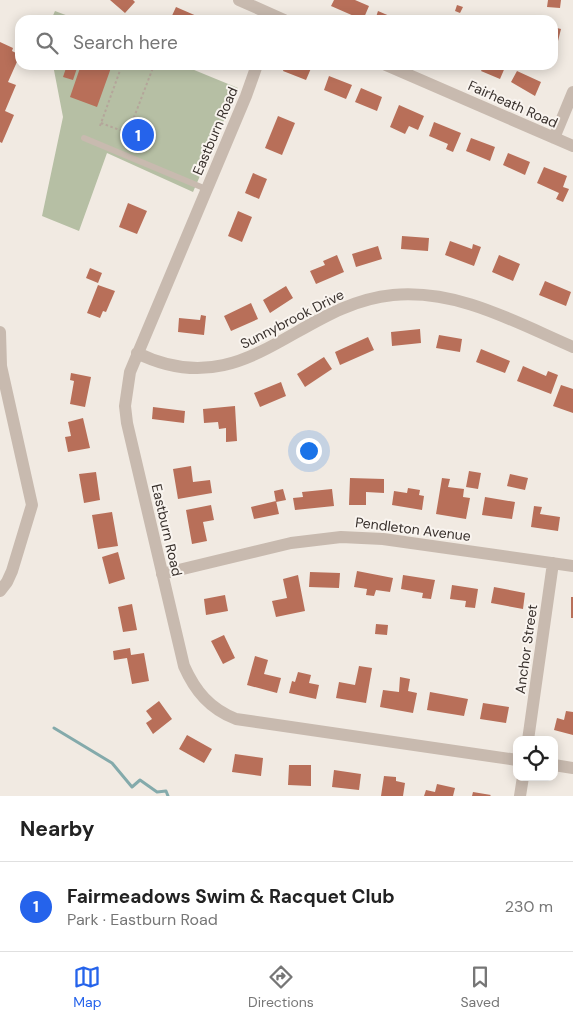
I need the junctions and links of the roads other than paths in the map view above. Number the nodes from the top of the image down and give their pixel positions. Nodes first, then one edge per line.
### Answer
1 (239, 0) edge
2 (269, 15) edge
3 (255, 70) edge
4 (398, 70) edge
5 (573, 92) edge
6 (84, 138) dead end
7 (554, 138) junction
8 (573, 146) edge
9 (206, 189) junction
10 (0, 332) edge
11 (573, 347) edge
12 (137, 353) junction
13 (553, 563) junction
14 (573, 566) edge
15 (162, 574) junction
16 (0, 591) edge
17 (529, 736) edge
18 (513, 759) edge
19 (558, 766) edge
20 (573, 768) edge
21 (522, 781) edge
22 (520, 796) edge

1 - 2 street
3 - 9 street, Eastburn Road
4 - 7 street, Fairheath Road
5 - 7 street
6 - 9 lane
7 - 8 street, Fairheath Road
9 - 12 street, Eastburn Road
10 - 16 street
11 - 12 street, Sunnybrook Drive
12 - 15 street, Eastburn Road
13 - 14 street, Pendleton Avenue
13 - 15 street, Pendleton Avenue
13 - 17 street, Anchor Street
15 - 18 street, Eastburn Road
19 - 20 street
21 - 22 street

